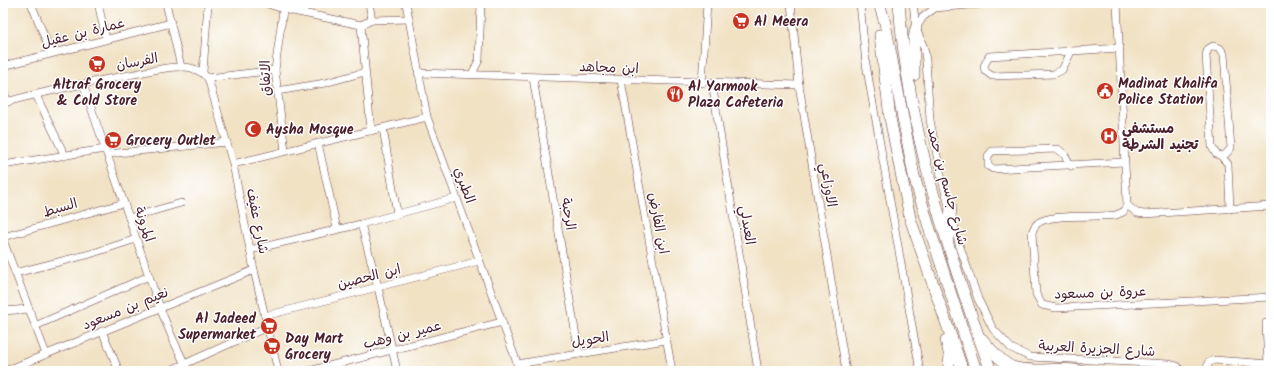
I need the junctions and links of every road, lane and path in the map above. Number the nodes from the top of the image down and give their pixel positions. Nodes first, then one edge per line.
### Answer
1 (30, 3) edge
2 (98, 3) edge
3 (166, 3) edge
4 (208, 3) edge
5 (265, 3) edge
6 (369, 3) edge
7 (406, 3) edge
8 (481, 3) edge
9 (707, 3) edge
10 (791, 3) edge
11 (860, 3) edge
12 (878, 3) edge
13 (899, 3) edge
14 (913, 3) edge
15 (977, 3) edge
16 (992, 3) edge
17 (1117, 3) edge
18 (283, 6) edge
19 (409, 19) junction
20 (372, 20) junction
21 (171, 23) junction
22 (361, 25) junction
23 (916, 28) junction
24 (106, 39) junction
25 (1120, 48) junction
26 (1071, 52) junction
27 (51, 53) junction
28 (479, 60) junction
29 (3, 66) edge
30 (181, 67) junction
31 (275, 70) junction
32 (365, 72) junction
33 (418, 73) junction
34 (472, 74) junction
35 (205, 75) junction
36 (488, 75) junction
37 (533, 78) junction
38 (621, 80) junction
39 (702, 83) junction
40 (712, 83) junction
41 (83, 84) junction
42 (799, 85) junction
43 (3, 90) edge
44 (277, 91) junction
45 (36, 95) junction
46 (6, 102) edge
47 (914, 113) junction
48 (427, 117) junction
49 (383, 128) junction
50 (371, 131) junction
51 (227, 142) junction
52 (318, 143) junction
53 (1230, 148) junction
54 (285, 151) junction
55 (106, 152) junction
56 (65, 156) junction
57 (1222, 156) junction
58 (1124, 162) junction
59 (233, 164) junction
60 (3, 165) edge
61 (1071, 166) junction
62 (456, 198) junction
63 (124, 202) junction
64 (181, 203) dead end
65 (1127, 205) junction
66 (1271, 206) edge
67 (951, 207) junction
68 (1232, 208) junction
69 (397, 214) junction
70 (129, 218) junction
71 (361, 224) junction
72 (337, 228) junction
73 (3, 237) edge
74 (136, 239) junction
75 (3, 240) edge
76 (948, 245) junction
77 (920, 246) junction
78 (250, 250) junction
79 (479, 261) junction
80 (254, 270) junction
81 (15, 273) junction
82 (149, 276) junction
83 (378, 287) junction
84 (1271, 297) edge
85 (160, 308) junction
86 (30, 309) junction
87 (3, 311) edge
88 (265, 316) junction
89 (502, 322) junction
90 (1266, 323) dead end
91 (35, 326) junction
92 (267, 326) junction
93 (102, 331) junction
94 (978, 334) junction
95 (666, 340) junction
96 (1011, 348) joint
97 (392, 350) junction
98 (46, 354) junction
99 (579, 354) junction
100 (185, 364) junction
101 (517, 364) junction
102 (1270, 364) edge
103 (5, 371) edge
104 (120, 371) edge
105 (169, 371) edge
106 (188, 371) edge
107 (278, 371) edge
108 (309, 371) edge
109 (397, 371) edge
110 (520, 371) edge
111 (672, 371) edge
112 (758, 371) edge
113 (846, 371) edge
114 (920, 371) edge
115 (948, 371) edge
116 (963, 371) edge
117 (976, 371) edge
118 (991, 371) edge
119 (1080, 371) edge
120 (1181, 371) edge
121 (1207, 371) edge

1 - 27 street
2 - 24 street
3 - 21 street
4 - 35 street
5 - 18 street
6 - 20 street
7 - 19 street, الطبري
8 - 28 street
9 - 39 street
10 - 42 street, الاوزاعي
11 - 114 street
12 - 77 main road
12 - 117 main road
13 - 47 main road, شارع جاسم بن حمد
14 - 23 street, شارع جاسم بن حمد
15 - 16 street
15 - 23 street
17 - 25 street
18 - 22 street
18 - 31 street, الاتفاق
19 - 20 street
19 - 33 street, الطبري
20 - 22 street
21 - 24 street, عمارة بن عقيل
21 - 30 street
22 - 32 street
23 - 47 main road
23 - 67 street, شارع جاسم بن حمد
24 - 27 street, عمارة بن عقيل
25 - 26 street
25 - 58 street
26 - 26 street
27 - 29 street, عمارة بن عقيل
28 - 34 street
28 - 36 street
30 - 35 street, الفرسان
30 - 41 street, الفرسان
31 - 35 street, الفرسان
31 - 44 street, الاتفاق
32 - 44 street
32 - 50 street
33 - 34 street, ابن مجاهد
33 - 48 street, الطبري
34 - 36 street, ابن مجاهد
35 - 51 street, شارع عفيف
36 - 37 street, ابن مجاهد
37 - 38 street, ابن مجاهد
37 - 99 street, الرحبة
38 - 39 street, ابن مجاهد
38 - 95 street, ابن الفارض
39 - 40 street, ابن مجاهد
40 - 42 street, ابن مجاهد
40 - 112 street, العبدلي
41 - 45 street, الفرسان
41 - 55 street, المرونة
42 - 113 street, الاوزاعي
43 - 46 street
44 - 54 street, الاتفاق
45 - 46 street, الفرسان
45 - 56 street
47 - 76 main road, شارع جاسم بن حمد
48 - 49 street
48 - 62 street, الطبري
49 - 50 street
49 - 69 street
50 - 52 street
51 - 55 street
51 - 59 street, شارع عفيف
52 - 54 street
52 - 72 street
53 - 57 street
53 - 57 street
53 - 68 street
54 - 59 street
55 - 56 street
55 - 63 street, المرونة
56 - 60 street
57 - 68 street
58 - 61 street
58 - 65 street
59 - 78 street, شارع عفيف
61 - 61 street
62 - 69 street
62 - 79 street, الطبري
63 - 70 street, المرونة
63 - 73 street, السبط
64 - 70 street
65 - 68 street
65 - 84 street, عروة بن مسعود
66 - 68 street
67 - 76 main road
67 - 96 street, شارع جاسم بن حمد
69 - 71 street
70 - 74 street, المرونة
71 - 72 street
71 - 83 street
72 - 78 street
74 - 81 street
74 - 82 street, المرونة
75 - 81 street
76 - 94 main road, شارع جاسم بن حمد
77 - 115 main road
77 - 116 main road
78 - 80 street, شارع عفيف
79 - 83 street, ابن الحصين
79 - 89 street, الطبري
80 - 85 street, نعيم بن مسعود
80 - 88 street, شارع عفيف
81 - 86 street
82 - 85 street, المرونة
82 - 91 street
83 - 88 street, ابن الحصين
83 - 97 street
85 - 93 street, نعيم بن مسعود
85 - 100 street, المرونة
86 - 87 street
86 - 91 street
88 - 92 street, شارع عفيف
89 - 97 street, عمير بن وهب
89 - 101 street, الطبري
90 - 102 street
91 - 98 street
92 - 100 street
92 - 107 street, شارع عفيف
93 - 98 street, نعيم بن مسعود
93 - 104 street
94 - 118 main road, شارع جاسم بن حمد
94 - 119 main road
95 - 99 street, الحويل
95 - 111 street, ابن الفارض
96 - 120 street, شارع الجزيرة العربية
97 - 108 street, عمير بن وهب
97 - 109 street
98 - 103 street, نعيم بن مسعود
99 - 101 street, الحويل
100 - 105 street
100 - 106 street, المرونة
101 - 110 street, الطبري
102 - 121 street

